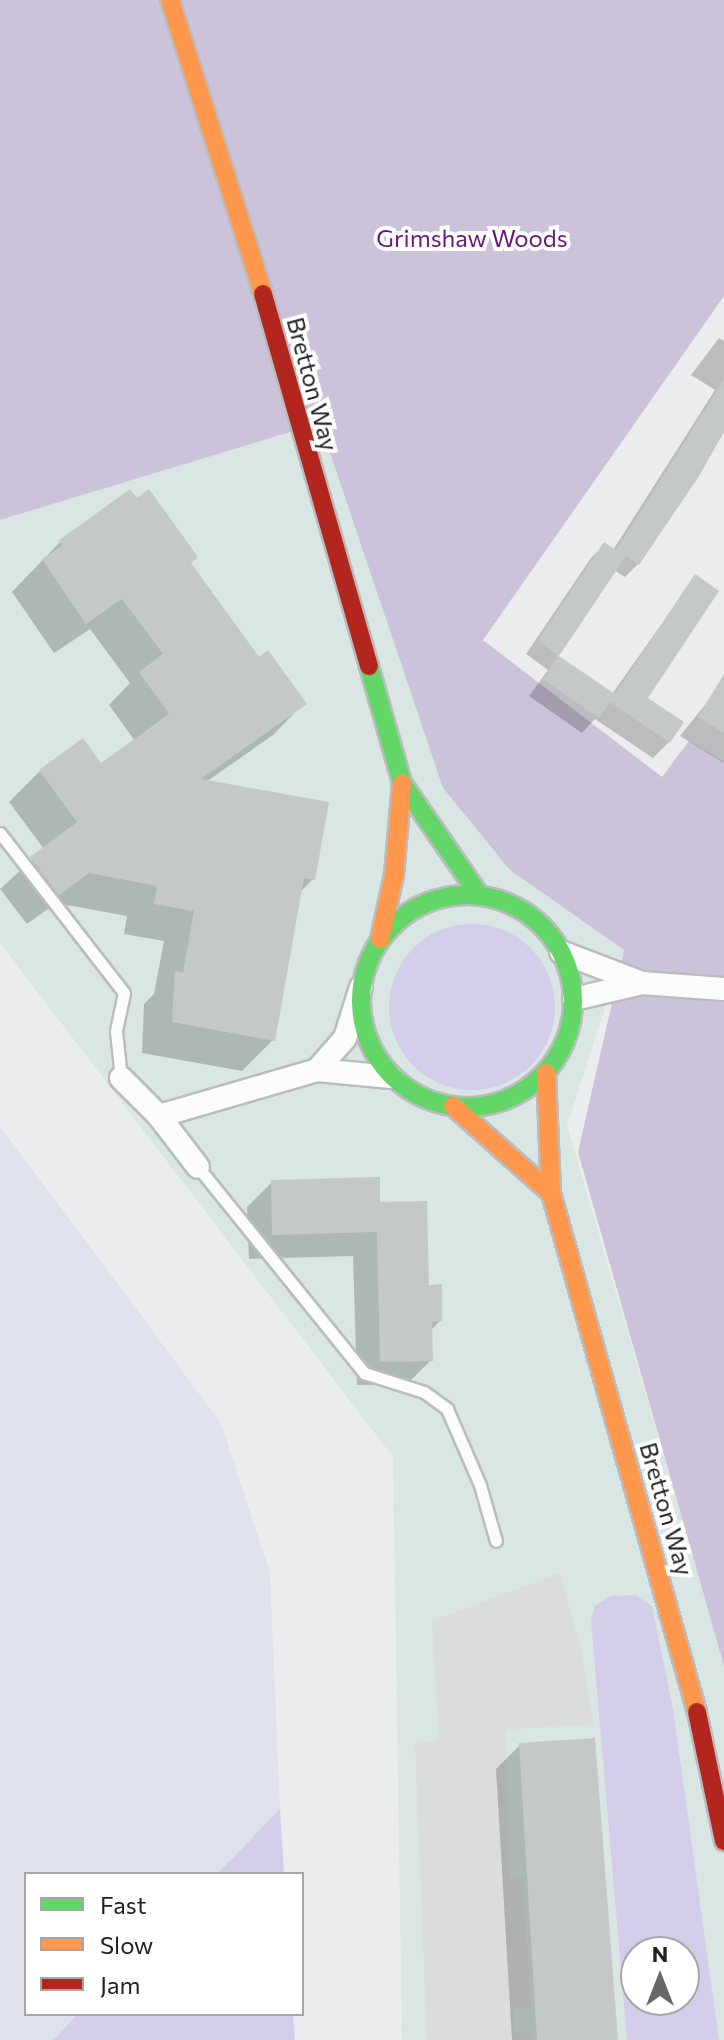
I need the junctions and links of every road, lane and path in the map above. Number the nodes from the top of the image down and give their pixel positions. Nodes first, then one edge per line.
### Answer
1 (170, 0) edge
2 (402, 783) junction
3 (0, 833) edge
4 (480, 896) junction
5 (380, 939) junction
6 (561, 952) junction
7 (642, 983) junction
8 (361, 987) junction
9 (724, 989) edge
10 (574, 999) junction
11 (317, 1070) junction
12 (546, 1073) junction
13 (391, 1077) junction
14 (121, 1078) joint
15 (453, 1106) junction
16 (159, 1116) junction
17 (198, 1167) joint
18 (551, 1193) junction
19 (496, 1541) dead end
20 (724, 1841) edge

1 - 2 street, Bretton Way
2 - 4 street, Bretton Way
2 - 5 street, Bretton Way
3 - 14 lane
4 - 5 street
4 - 6 street
5 - 8 street
6 - 7 street
6 - 10 street
7 - 9 street
7 - 10 street
8 - 11 street
8 - 13 street
10 - 12 street
11 - 13 street
11 - 16 street
12 - 15 street
12 - 18 street, Bretton Way
13 - 15 street
14 - 16 street
15 - 18 street
16 - 17 street
17 - 19 lane
18 - 20 street, Bretton Way

